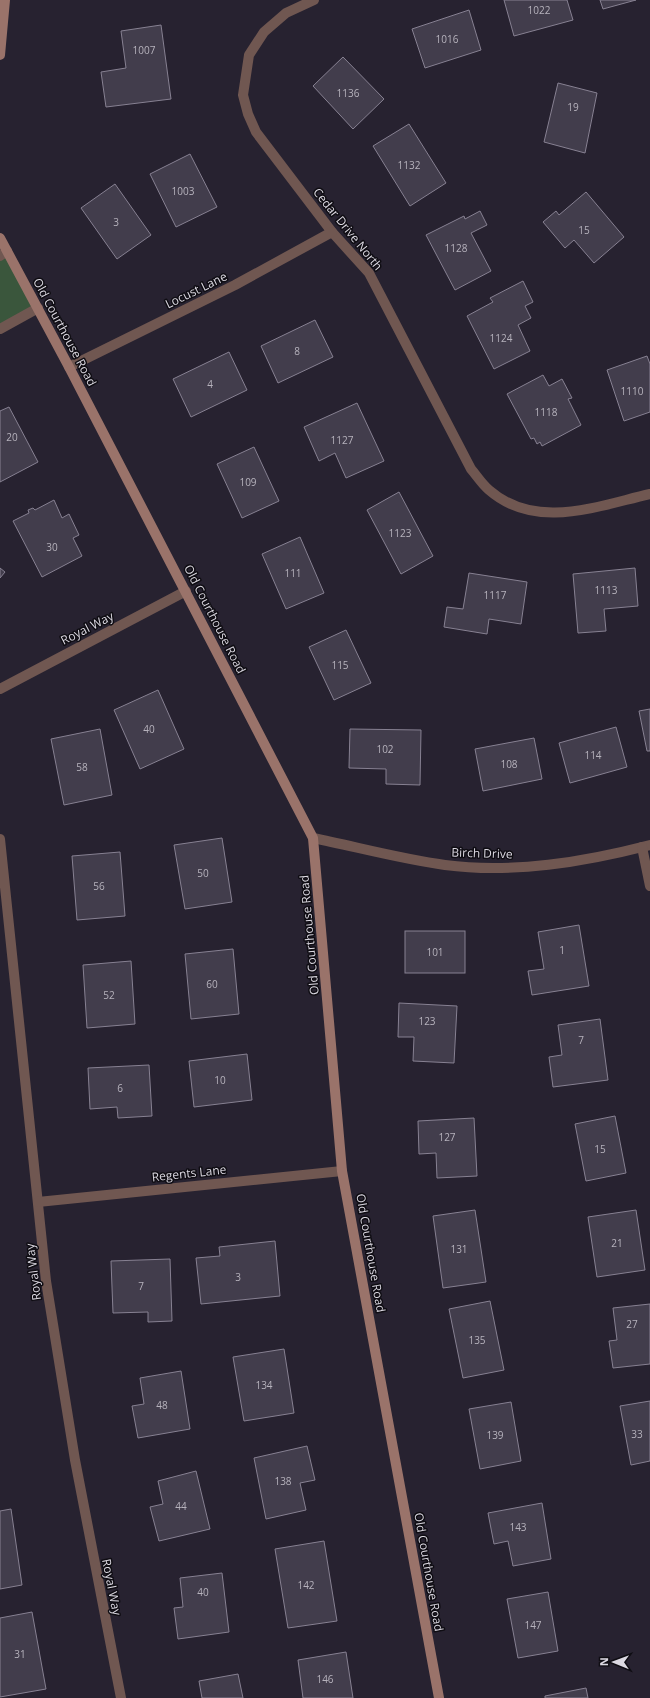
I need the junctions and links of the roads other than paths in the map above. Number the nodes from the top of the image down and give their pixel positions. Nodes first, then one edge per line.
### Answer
1 (5, 0) edge
2 (314, 0) edge
3 (0, 55) edge
4 (332, 232) junction
5 (0, 238) edge
6 (4, 253) edge
7 (38, 308) junction
8 (0, 329) edge
9 (70, 367) junction
10 (650, 494) edge
11 (186, 592) junction
12 (0, 690) edge
13 (0, 838) edge
14 (314, 838) junction
15 (646, 846) edge
16 (650, 886) edge
17 (342, 1170) junction
18 (38, 1202) junction
19 (120, 1698) edge
20 (439, 1698) edge

1 - 3 street
2 - 4 street, Cedar Drive North
4 - 9 street, Locust Lane
4 - 10 street, Cedar Drive North
5 - 6 street, Old Courthouse Road
6 - 7 street, Old Courthouse Road
7 - 8 street
7 - 9 street, Old Courthouse Road
9 - 11 street, Old Courthouse Road
11 - 12 street, Royal Way
11 - 14 street, Old Courthouse Road
13 - 18 street, Royal Way
14 - 15 street, Birch Drive
14 - 17 street, Old Courthouse Road
15 - 16 street
17 - 18 street, Regents Lane
17 - 20 street, Old Courthouse Road
18 - 19 street, Royal Way

